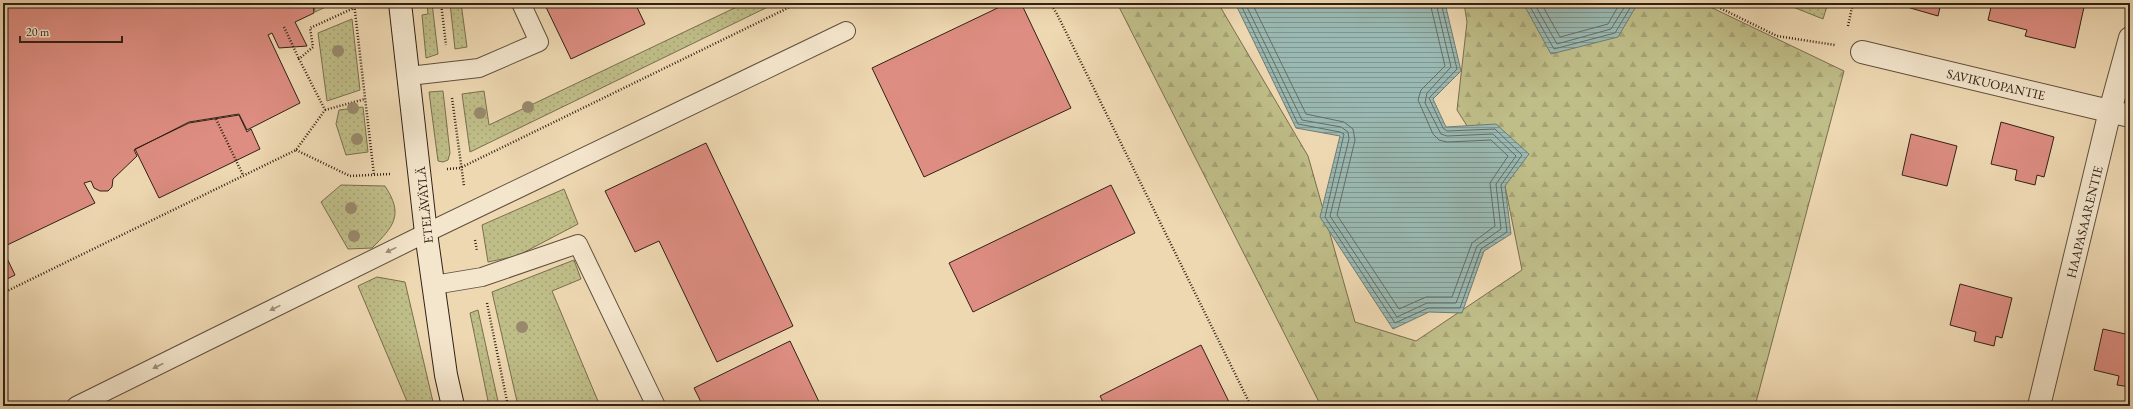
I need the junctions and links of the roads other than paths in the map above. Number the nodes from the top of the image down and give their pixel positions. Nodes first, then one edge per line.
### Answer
1 (400, 3) edge
2 (521, 3) edge
3 (846, 31) dead end
4 (2130, 38) edge
5 (1862, 52) road end
6 (409, 76) junction
7 (2120, 114) edge
8 (426, 233) junction
9 (434, 285) junction
10 (76, 406) edge
11 (453, 406) edge
12 (656, 406) edge
13 (2039, 406) edge

1 - 6 street, ETELÄVÄYLÄ
2 - 6 lane
3 - 8 lane
4 - 7 street, HAAPASAARENTIE
5 - 7 street, SAVIKUOPANTIE
6 - 8 street, ETELÄVÄYLÄ
7 - 13 street, HAAPASAARENTIE
8 - 9 street, ETELÄVÄYLÄ
8 -> 10 lane
9 - 11 street, ETELÄVÄYLÄ
9 - 12 lane

